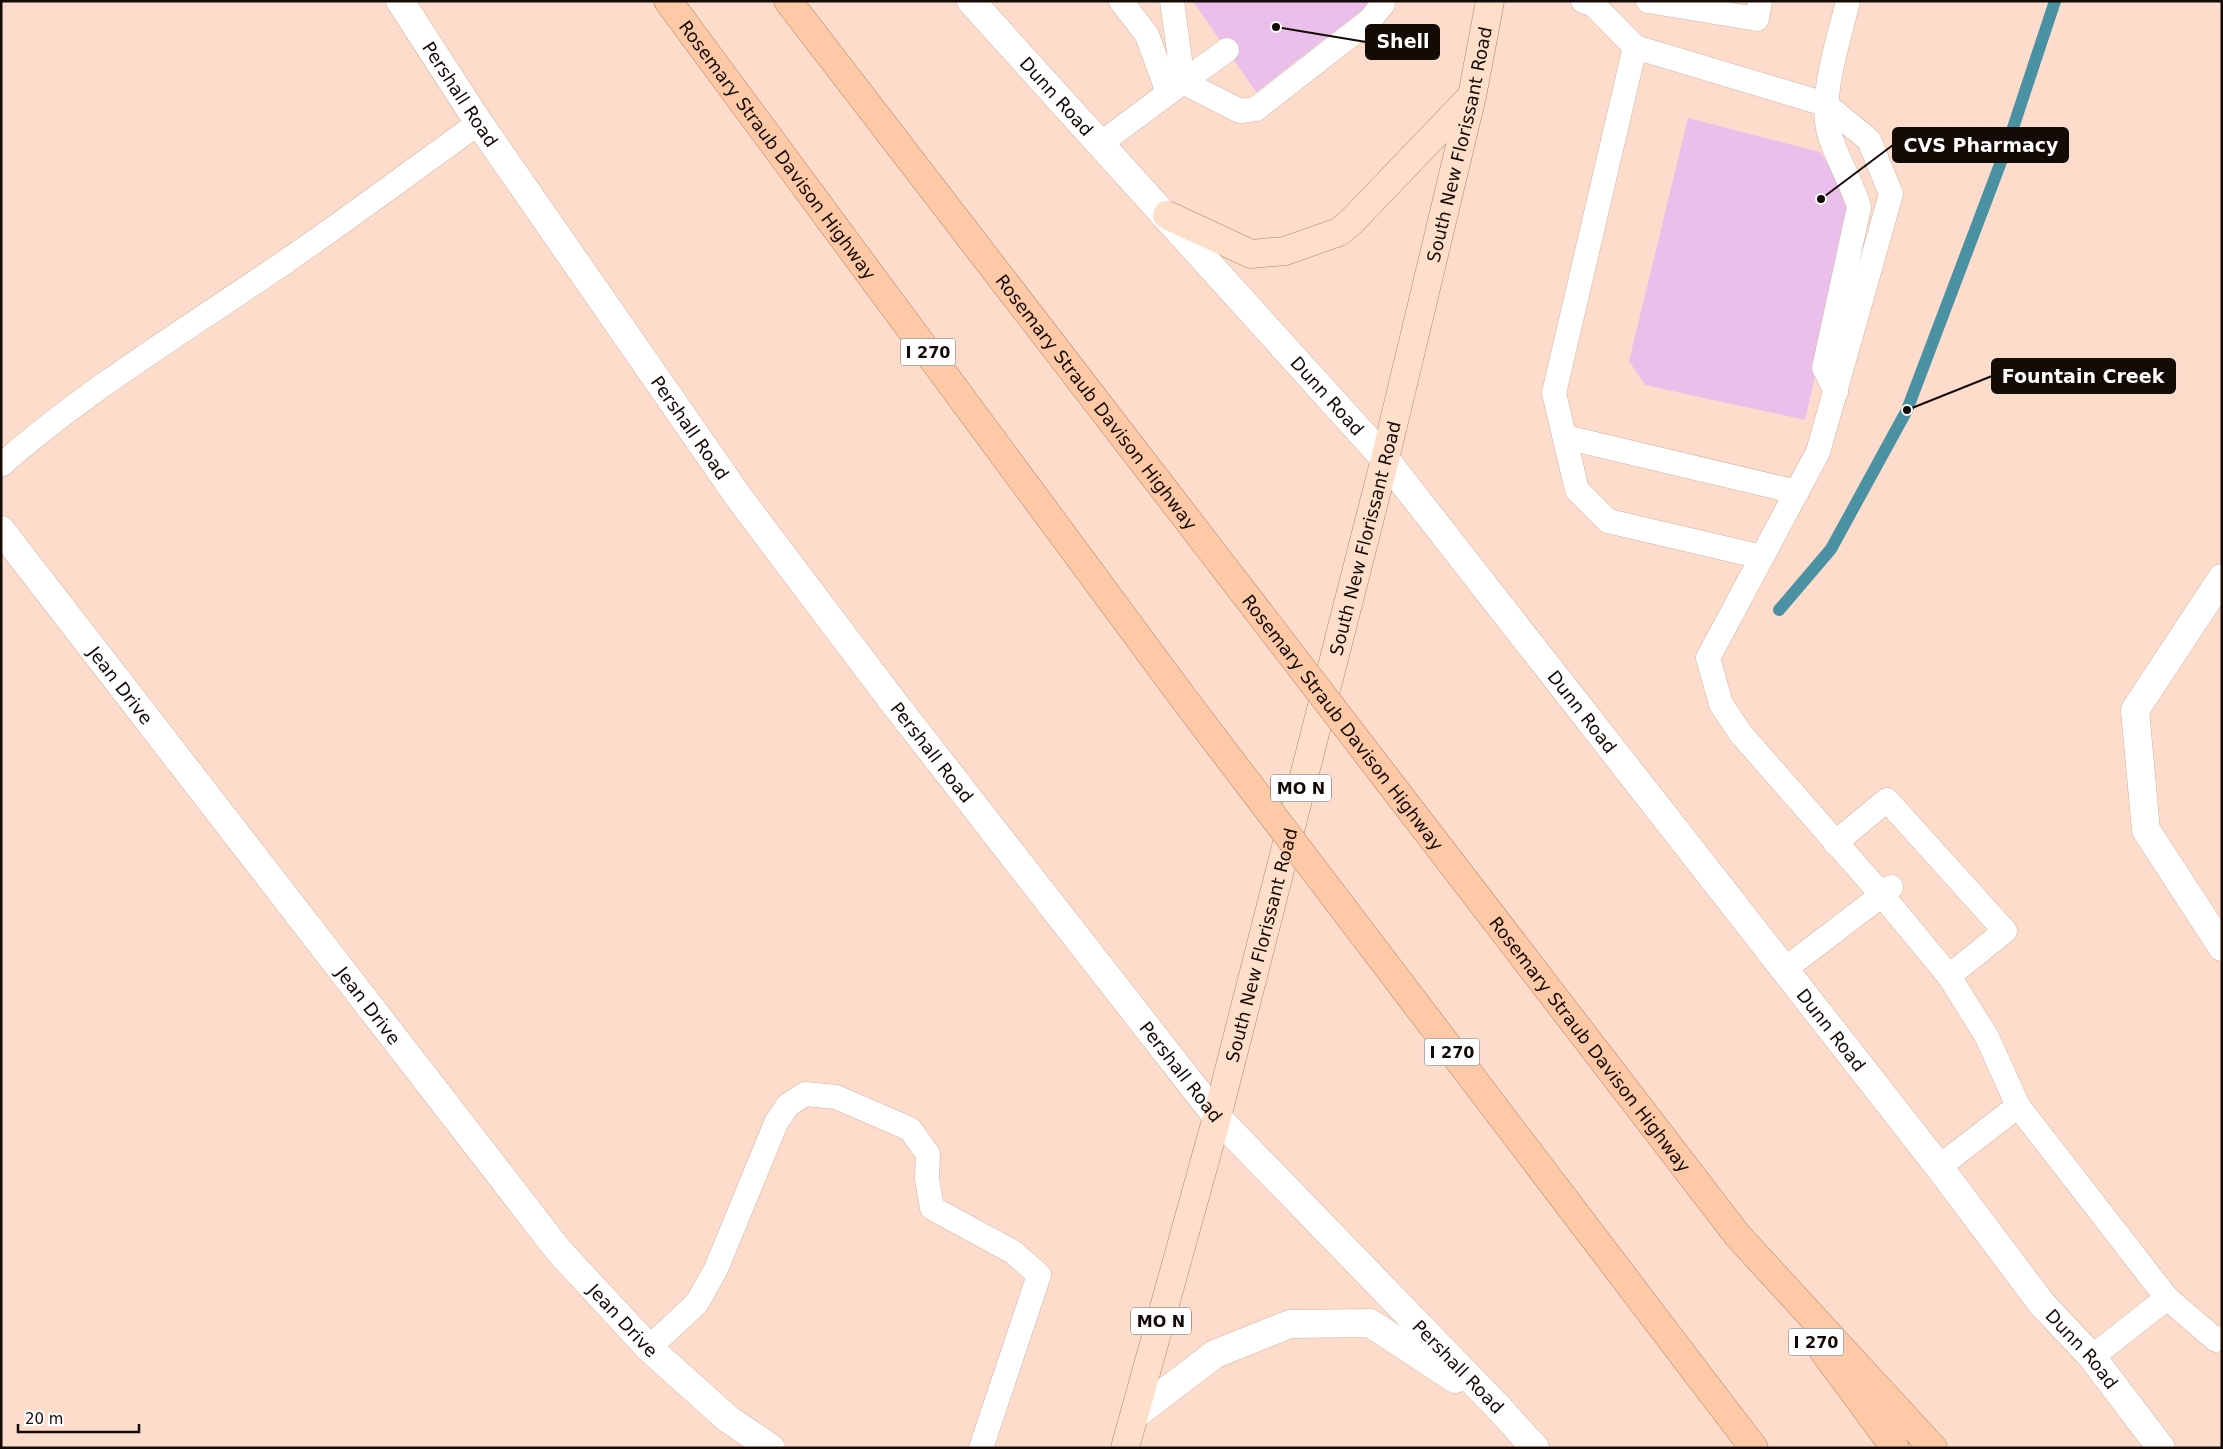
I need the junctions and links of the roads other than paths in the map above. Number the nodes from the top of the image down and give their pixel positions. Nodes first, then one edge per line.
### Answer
1 (400, 1) edge
2 (668, 1) edge
3 (788, 1) edge
4 (971, 1) edge
5 (1121, 1) edge
6 (1172, 1) edge
7 (1383, 1) edge
8 (1490, 1) edge
9 (1619, 1) edge
10 (1648, 1) edge
11 (1760, 1) edge
12 (1848, 1) edge
13 (1589, 3) edge
14 (1634, 47) junction
15 (1226, 50) dead end
16 (1176, 87) junction
17 (1472, 96) junction
18 (1825, 104) junction
19 (479, 123) junction
20 (1100, 144) junction
21 (1167, 215) junction
22 (1836, 392) junction
23 (1564, 437) junction
24 (1385, 459) junction
25 (1, 465) edge
26 (1797, 492) junction
27 (1, 530) edge
28 (1762, 557) junction
29 (2222, 578) edge
30 (1835, 843) junction
31 (1887, 891) junction
32 (2222, 947) edge
33 (1785, 970) junction
34 (1948, 976) junction
35 (2018, 1106) junction
36 (1216, 1118) junction
37 (1939, 1167) junction
38 (1738, 1236) junction
39 (2167, 1298) junction
40 (2222, 1338) edge
41 (649, 1348) junction
42 (2092, 1357) junction
43 (1718, 1401) junction
44 (1498, 1407) junction
45 (1135, 1415) junction
46 (771, 1448) edge
47 (981, 1448) edge
48 (1125, 1448) edge
49 (1535, 1448) edge
50 (1731, 1448) edge
51 (1754, 1448) edge
52 (1895, 1448) edge
53 (1933, 1448) edge
54 (2162, 1448) edge

1 - 19 street, Pershall Road
2 - 43 highway, Rosemary Straub Davison Highway / I 270, bridge
3 - 38 highway, Rosemary Straub Davison Highway / I 270, bridge
4 - 20 street, Dunn Road
5 - 16 lane
6 - 16 lane
7 - 16 lane
8 - 17 main road, South New Florissant Road
9 - 13 lane
10 - 11 lane
12 - 18 lane
13 - 14 lane
14 - 18 lane
14 - 23 lane
15 - 16 lane
16 - 20 lane
17 - 21 main road
17 - 24 main road, South New Florissant Road
18 - 22 lane
18 - 22 lane
19 - 25 lane
19 - 36 street, Pershall Road
20 - 21 street, Dunn Road
21 - 24 street, Dunn Road
22 - 26 lane
23 - 26 lane
23 - 28 lane
24 - 33 street, Dunn Road
24 - 36 main road, South New Florissant Road / MO N
26 - 28 lane
27 - 41 street, Jean Drive
28 - 30 lane
29 - 32 street
30 - 31 lane
30 - 34 lane
31 - 33 lane
31 - 34 lane
33 - 37 street, Dunn Road
34 - 35 lane
35 - 37 lane
35 - 39 lane
36 - 44 street, Pershall Road
36 - 45 main road, South New Florissant Road / MO N
37 - 42 street, Dunn Road
38 - 52 highway, Rosemary Straub Davison Highway / I 270
38 - 53 highway
39 - 40 lane
39 - 42 lane
41 - 46 street, Jean Drive
41 - 47 lane
42 - 54 street, Dunn Road
43 - 50 highway
43 - 51 highway, Rosemary Straub Davison Highway / I 270
44 - 45 street
44 - 49 street, Pershall Road
45 - 48 main road, South New Florissant Road / MO N

